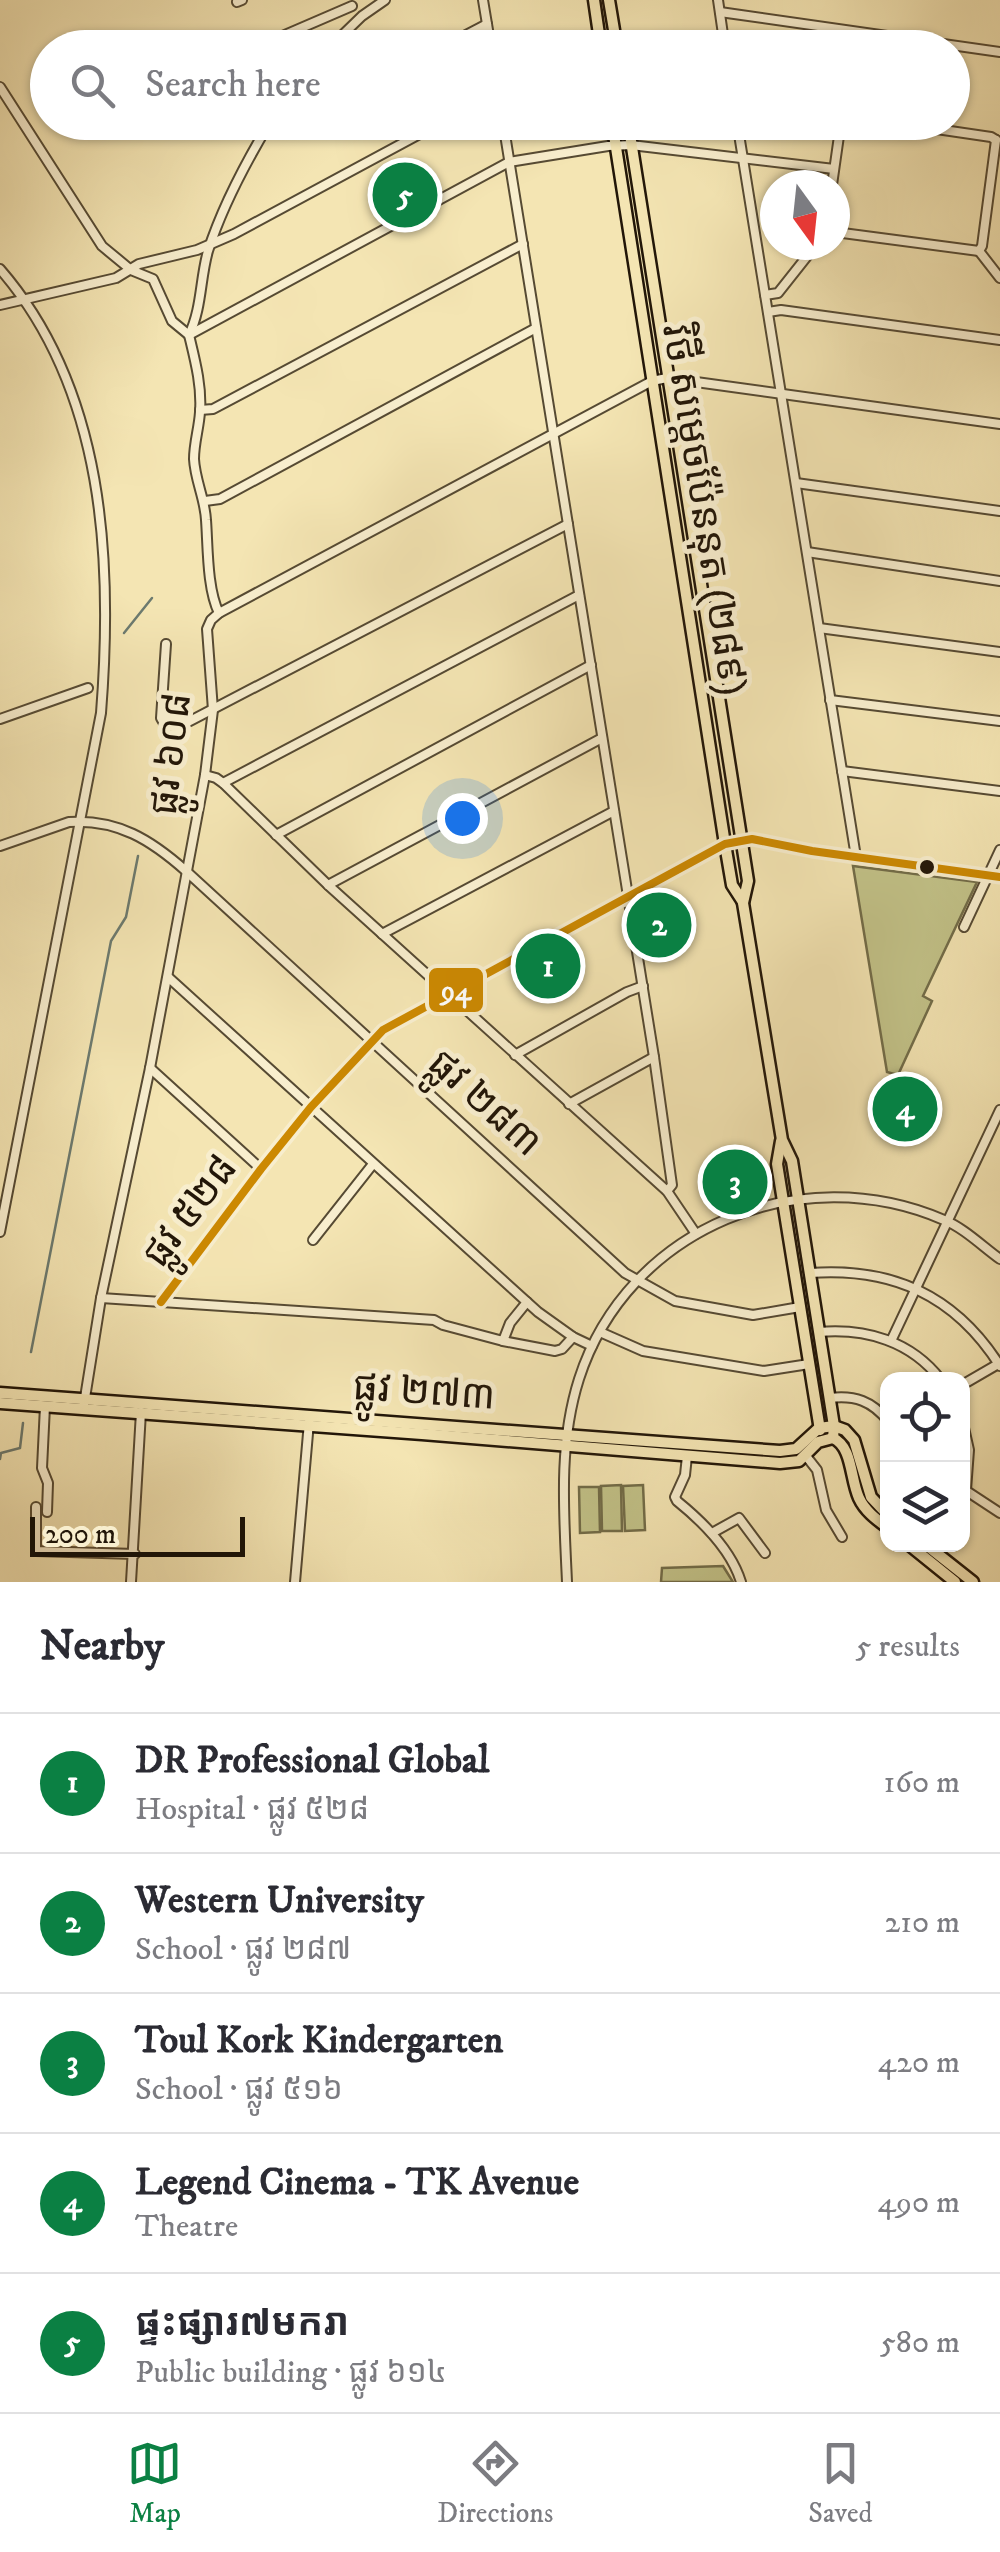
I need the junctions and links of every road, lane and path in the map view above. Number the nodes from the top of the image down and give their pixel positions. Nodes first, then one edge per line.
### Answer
1 (385, 0) edge
2 (483, 0) edge
3 (594, 0) edge
4 (610, 0) edge
5 (718, 0) edge
6 (351, 3) edge
7 (720, 12) junction
8 (362, 16) junction
9 (487, 24) junction
10 (293, 30) edge
11 (348, 30) edge
12 (476, 30) edge
13 (488, 30) edge
14 (598, 30) edge
15 (614, 30) edge
16 (722, 30) edge
17 (846, 30) edge
18 (970, 48) edge
19 (1000, 52) edge
20 (0, 87) edge
21 (30, 134) edge
22 (970, 134) edge
23 (998, 138) edge
24 (34, 140) edge
25 (260, 140) edge
26 (408, 140) edge
27 (506, 140) edge
28 (615, 140) edge
29 (630, 140) edge
30 (740, 140) edge
31 (838, 140) edge
32 (616, 145) junction
33 (631, 145) junction
34 (743, 158) junction
35 (509, 162) junction
36 (834, 169) joint
37 (995, 198) edge
38 (850, 234) edge
39 (522, 244) junction
40 (210, 245) junction
41 (648, 250) junction
42 (979, 250) junction
43 (632, 252) junction
44 (804, 260) edge
45 (0, 269) edge
46 (131, 270) junction
47 (1000, 278) edge
48 (778, 293) junction
49 (765, 295) junction
50 (23, 298) junction
51 (0, 304) edge
52 (781, 310) junction
53 (768, 312) junction
54 (536, 328) junction
55 (189, 335) junction
56 (1000, 340) edge
57 (668, 378) junction
58 (652, 380) junction
59 (781, 394) junction
60 (200, 410) junction
61 (1000, 424) edge
62 (553, 434) junction
63 (684, 484) junction
64 (796, 484) junction
65 (668, 487) junction
66 (205, 501) junction
67 (1000, 511) edge
68 (568, 524) junction
69 (807, 552) junction
70 (1000, 580) edge
71 (579, 595) junction
72 (220, 613) junction
73 (818, 628) junction
74 (166, 644) dead end
75 (1000, 652) edge
76 (590, 665) junction
77 (88, 688) dead end
78 (830, 700) junction
79 (213, 710) junction
80 (0, 719) edge
81 (1000, 721) edge
82 (602, 738) junction
83 (842, 771) junction
84 (204, 775) junction
85 (222, 783) junction
86 (1000, 791) edge
87 (614, 810) junction
88 (81, 822) junction
89 (276, 835) junction
90 (741, 841) junction
91 (725, 844) junction
92 (0, 846) edge
93 (1000, 850) edge
94 (856, 857) junction
95 (186, 871) junction
96 (988, 875) junction
97 (1000, 877) edge
98 (328, 885) junction
99 (628, 898) junction
100 (743, 903) junction
101 (964, 927) dead end
102 (382, 934) junction
103 (168, 976) junction
104 (642, 986) junction
105 (447, 994) junction
106 (370, 1042) junction
107 (515, 1055) junction
108 (654, 1056) junction
109 (150, 1068) junction
110 (569, 1104) junction
111 (311, 1107) junction
112 (1000, 1110) edge
113 (782, 1140) junction
114 (374, 1164) junction
115 (260, 1169) junction
116 (666, 1192) junction
117 (798, 1198) junction
118 (783, 1201) junction
119 (949, 1222) junction
120 (0, 1232) edge
121 (696, 1234) junction
122 (313, 1240) dead end
123 (1000, 1259) edge
124 (810, 1273) junction
125 (637, 1281) junction
126 (916, 1288) junction
127 (101, 1298) junction
128 (161, 1302) junction
129 (527, 1302) junction
130 (800, 1307) junction
131 (600, 1332) junction
132 (819, 1332) junction
133 (573, 1337) junction
134 (504, 1341) junction
135 (891, 1341) junction
136 (592, 1346) junction
137 (809, 1364) junction
138 (1000, 1364) edge
139 (933, 1372) edge
140 (970, 1381) edge
141 (0, 1393) edge
142 (830, 1398) junction
143 (0, 1403) edge
144 (84, 1404) junction
145 (45, 1406) junction
146 (142, 1408) junction
147 (880, 1411) edge
148 (309, 1420) junction
149 (827, 1432) junction
150 (565, 1439) junction
151 (686, 1456) junction
152 (806, 1456) junction
153 (970, 1493) edge
154 (880, 1506) edge
155 (36, 1507) dead end
156 (47, 1512) dead end
157 (1000, 1514) edge
158 (880, 1521) edge
159 (712, 1533) junction
160 (842, 1538) dead end
161 (918, 1552) edge
162 (931, 1552) edge
163 (765, 1553) dead end
164 (135, 1554) junction
165 (952, 1578) edge
166 (132, 1582) edge
167 (295, 1582) edge
168 (567, 1582) edge
169 (741, 1582) edge
170 (972, 1582) edge

1 - 8 street
2 - 9 street
3 - 14 main road
4 - 15 main road
5 - 7 street
6 - 8 street
6 - 10 street
7 - 16 street
7 - 17 street
8 - 11 street
9 - 12 street
9 - 13 street
18 - 19 street
20 - 21 street
22 - 23 street
23 - 37 street
24 - 46 street
25 - 40 street, ផ្លូវ ៦០៨
26 - 40 street
27 - 35 street
28 - 32 main road, វិថី សម្តេចប៉ែននុត (២៨៩)
29 - 33 main road, វិថី សម្តេចប៉ែននុត (២៨៩)
30 - 34 street
31 - 36 street
32 - 33 street
32 - 35 street
32 - 43 main road, វិថី សម្តេចប៉ែននុត (២៨៩)
33 - 34 street
33 - 41 main road, វិថី សម្តេចប៉ែននុត (២៨៩)
34 - 36 street
34 - 49 street
35 - 39 street
35 - 55 street
37 - 42 street
38 - 42 street
39 - 54 street
39 - 60 street
40 - 46 street
40 - 55 street, ផ្លូវ ៦០៨
41 - 43 main road
41 - 57 main road, វិថី សម្តេចប៉ែននុត (២៨៩)
42 - 47 street
43 - 58 main road, វិថី សម្តេចប៉ែននុត (២៨៩)
44 - 48 street
45 - 50 street
46 - 50 street
46 - 55 street
48 - 49 street
48 - 52 street
49 - 53 street
50 - 51 street
50 - 88 street
52 - 53 street
52 - 56 street
53 - 59 street
54 - 62 street
54 - 66 street
55 - 60 street, ផ្លូវ ៦០៨
57 - 58 street
57 - 59 street
57 - 63 main road, វិថី សម្តេចប៉ែននុត (២៨៩)
58 - 62 street
58 - 65 main road, វិថី សម្តេចប៉ែននុត (២៨៩)
59 - 61 street
59 - 64 street
60 - 66 street, ផ្លូវ ៦០៨
62 - 68 street
62 - 72 street
63 - 65 main road
63 - 90 main road, វិថី សម្តេចប៉ែននុត (២៨៩)
64 - 67 street
64 - 69 street
65 - 91 main road, វិថី សម្តេចប៉ែននុត (២៨៩)
66 - 72 street, ផ្លូវ ៦០៨
68 - 71 street
68 - 79 street
69 - 70 street
69 - 73 street
71 - 76 street
71 - 85 street
72 - 79 street, ផ្លូវ ៦០៨
73 - 75 street
73 - 78 street
74 - 79 street
76 - 82 street
76 - 89 street
77 - 80 street
78 - 81 street
78 - 83 street
79 - 84 street, ផ្លូវ ៦០៨
82 - 87 street
82 - 98 street
83 - 86 street
83 - 94 street
84 - 85 street
84 - 95 street, ផ្លូវ ៦០៨
85 - 89 street
87 - 99 street
87 - 102 street
88 - 92 street, ផ្លូវ ២៨៣
88 - 95 street, ផ្លូវ ២៨៣
88 - 120 street
89 - 98 street
90 - 91 street, ផ្លូវ ៥២៨
90 - 94 street, ផ្លូវ ៥២៨
90 - 100 main road, វិថី សម្តេចប៉ែននុត (២៨៩)
91 - 99 street, ផ្លូវ ៥២៨
91 - 100 main road, វិថី សម្តេចប៉ែននុត (២៨៩)
93 - 96 street
94 - 96 street, ផ្លូវ ៥២៨
95 - 103 street, ផ្លូវ ៦០៨
95 - 106 street, ផ្លូវ ២៨៣
96 - 97 street, ផ្លូវ ៥២៨
96 - 101 street
98 - 102 street
99 - 104 street
99 - 105 street, ផ្លូវ ៥២៨
100 - 113 main road, វិថី សម្តេចប៉ែននុត (២៨៩)
102 - 105 street
103 - 109 street, ផ្លូវ ៦០៨
103 - 111 street
104 - 107 street
104 - 108 street
105 - 106 street, ផ្លូវ ៥២៨
105 - 107 street
106 - 111 street, ផ្លូវ ៥២៨
106 - 125 street, ផ្លូវ ២៨៣
107 - 110 street
108 - 110 street
108 - 116 street
109 - 115 street
109 - 127 street, ផ្លូវ ៦០៨
110 - 116 street
111 - 114 street
111 - 115 street, ផ្លូវ ៥២៨
112 - 119 street
113 - 117 main road, វិថី សម្តេចប៉ែននុត (២៨៩)
113 - 118 main road, វិថី សម្តេចប៉ែននុត (២៨៩)
114 - 122 street
114 - 129 street
115 - 128 street, ផ្លូវ ៥២៨
116 - 121 street
117 - 118 street
117 - 119 street
117 - 124 main road, វិថី សម្តេចប៉ែននុត (២៨៩)
118 - 121 street
118 - 130 main road, វិថី សម្តេចប៉ែននុត (២៨៩)
119 - 123 street
119 - 126 street
121 - 125 street
124 - 126 street
124 - 132 main road, វិថី សម្តេចប៉ែននុត (២៨៩)
125 - 130 street, ផ្លូវ ២៨៣
125 - 131 street
126 - 135 street
126 - 138 street
127 - 128 street
127 - 144 street, ផ្លូវ ៦០៨
128 - 134 street
129 - 133 street
129 - 134 street
130 - 137 main road, វិថី សម្តេចប៉ែននុត (២៨៩)
131 - 136 street
131 - 137 street
132 - 135 street
132 - 142 main road, វិថី សម្តេចប៉ែននុត (២៨៩)
133 - 134 street
133 - 136 street
135 - 139 street
136 - 150 street
137 - 149 main road, វិថី សម្តេចប៉ែននុត (២៨៩)
138 - 140 street
141 - 144 main road, ផ្លូវ ២៧៣
142 - 147 street
142 - 149 main road, វិថី សម្តេចប៉ែននុត (២៨៩)
143 - 145 main road, ផ្លូវ ២៧៣
144 - 145 main road, ផ្លូវ ២៧៣
144 - 146 main road, ផ្លូវ ២៧៣
145 - 156 street
146 - 148 main road, ផ្លូវ ២៧៣
146 - 164 street
148 - 150 main road, ផ្លូវ ២៧៣
148 - 167 street
149 - 150 main road, ផ្លូវ ២៧៣
149 - 152 main road
149 - 154 main road
149 - 158 main road
150 - 151 main road, ផ្លូវ ២៧៣
150 - 168 street
151 - 152 main road, ផ្លូវ ២៧៣
151 - 159 street
152 - 160 street
153 - 157 street
155 - 164 street
159 - 163 street
159 - 169 street
161 - 165 main road
162 - 165 main road
164 - 166 street
165 - 170 main road

